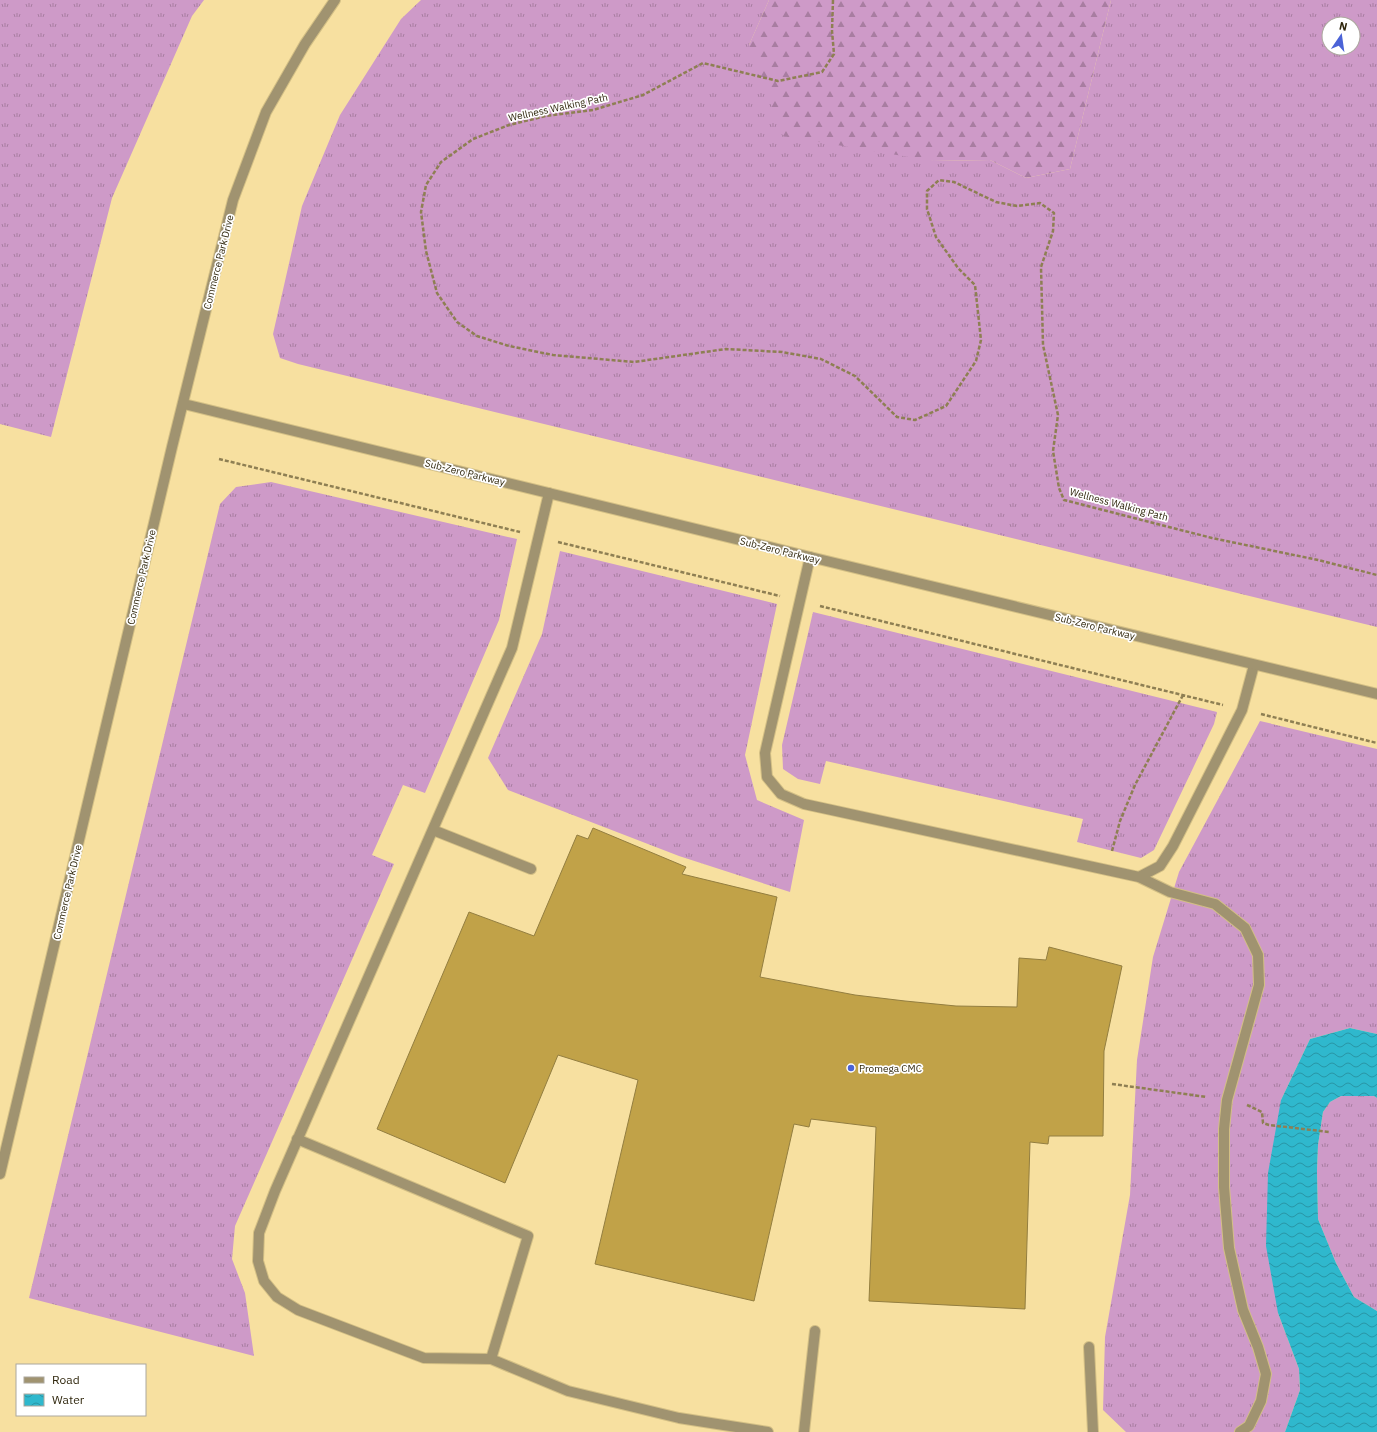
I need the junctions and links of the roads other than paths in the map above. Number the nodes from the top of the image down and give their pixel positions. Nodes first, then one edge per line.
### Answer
1 (335, 0) edge
2 (184, 404) junction
3 (549, 493) junction
4 (810, 557) junction
5 (1254, 665) junction
6 (1377, 694) edge
7 (432, 830) junction
8 (531, 869) dead end
9 (1139, 877) junction
10 (297, 1140) junction
11 (0, 1174) edge
12 (815, 1331) dead end
13 (1089, 1347) dead end
14 (491, 1359) junction
15 (768, 1432) edge
16 (804, 1432) edge
17 (1092, 1432) edge
18 (1240, 1432) edge

1 - 2 street, Commerce Park Drive
2 - 3 street, Sub-Zero Parkway
2 - 11 street, Commerce Park Drive
3 - 4 street, Sub-Zero Parkway
3 - 7 street
4 - 5 street, Sub-Zero Parkway
4 - 9 street
5 - 6 street, Sub-Zero Parkway
5 - 9 street
7 - 8 street
7 - 10 street
9 - 18 street
10 - 14 street
10 - 14 street
12 - 16 street
13 - 17 street
14 - 15 street

